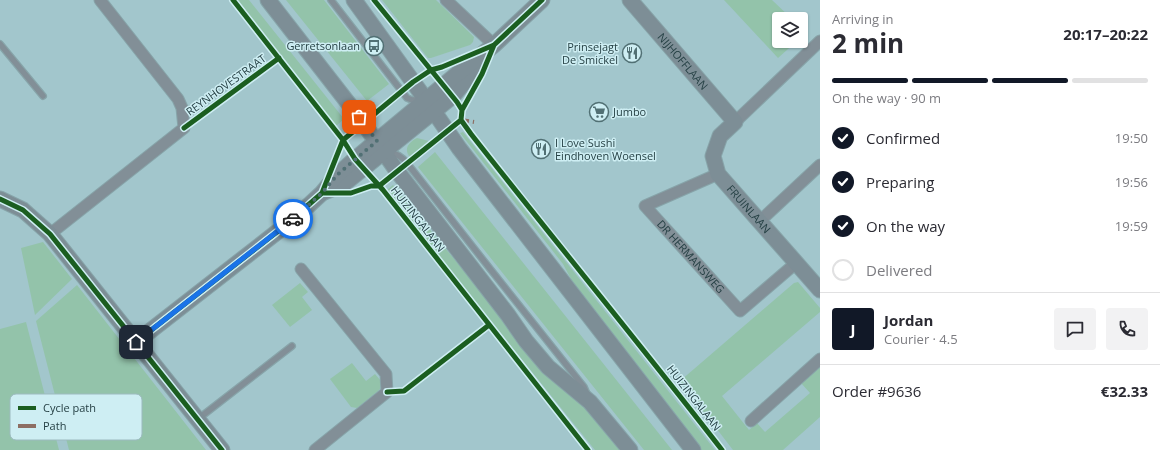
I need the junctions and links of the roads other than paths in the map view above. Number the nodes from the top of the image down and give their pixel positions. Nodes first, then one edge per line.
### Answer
1 (100, 0) edge
2 (268, 0) edge
3 (331, 0) edge
4 (354, 0) edge
5 (446, 0) edge
6 (542, 0) edge
7 (630, 0) edge
8 (820, 41) edge
9 (0, 44) edge
10 (494, 45) junction
11 (43, 96) dead end
12 (430, 105) junction
13 (735, 122) junction
14 (380, 146) junction
15 (820, 165) edge
16 (718, 174) junction
17 (0, 199) edge
18 (760, 222) junction
19 (50, 234) junction
20 (796, 263) junction
21 (301, 269) dead end
22 (820, 290) edge
23 (136, 342) junction
24 (292, 346) dead end
25 (820, 359) edge
26 (197, 419) junction
27 (751, 421) dead end
28 (222, 450) edge
29 (315, 450) edge
30 (630, 450) edge
31 (692, 450) edge

1 - 19 street, REYNHOVESTRAAT
2 - 14 street, HUIZINGALAAN
3 - 12 lane
4 - 12 street
5 - 10 street
6 - 10 street
7 - 13 street, NIJHOFFLAAN
8 - 13 street
9 - 11 lane
10 - 12 street
12 - 14 street
12 - 31 street
13 - 16 street, FRUINLAAN
14 - 23 street
14 - 30 street, HUIZINGALAAN
15 - 18 street
16 - 18 street, FRUINLAAN
16 - 20 street, DR HERMANSWEG
17 - 19 street
18 - 20 street, FRUINLAAN
19 - 23 street
20 - 22 street, FRUINLAAN
21 - 29 street
23 - 26 street
24 - 26 lane
25 - 27 street
26 - 28 street

